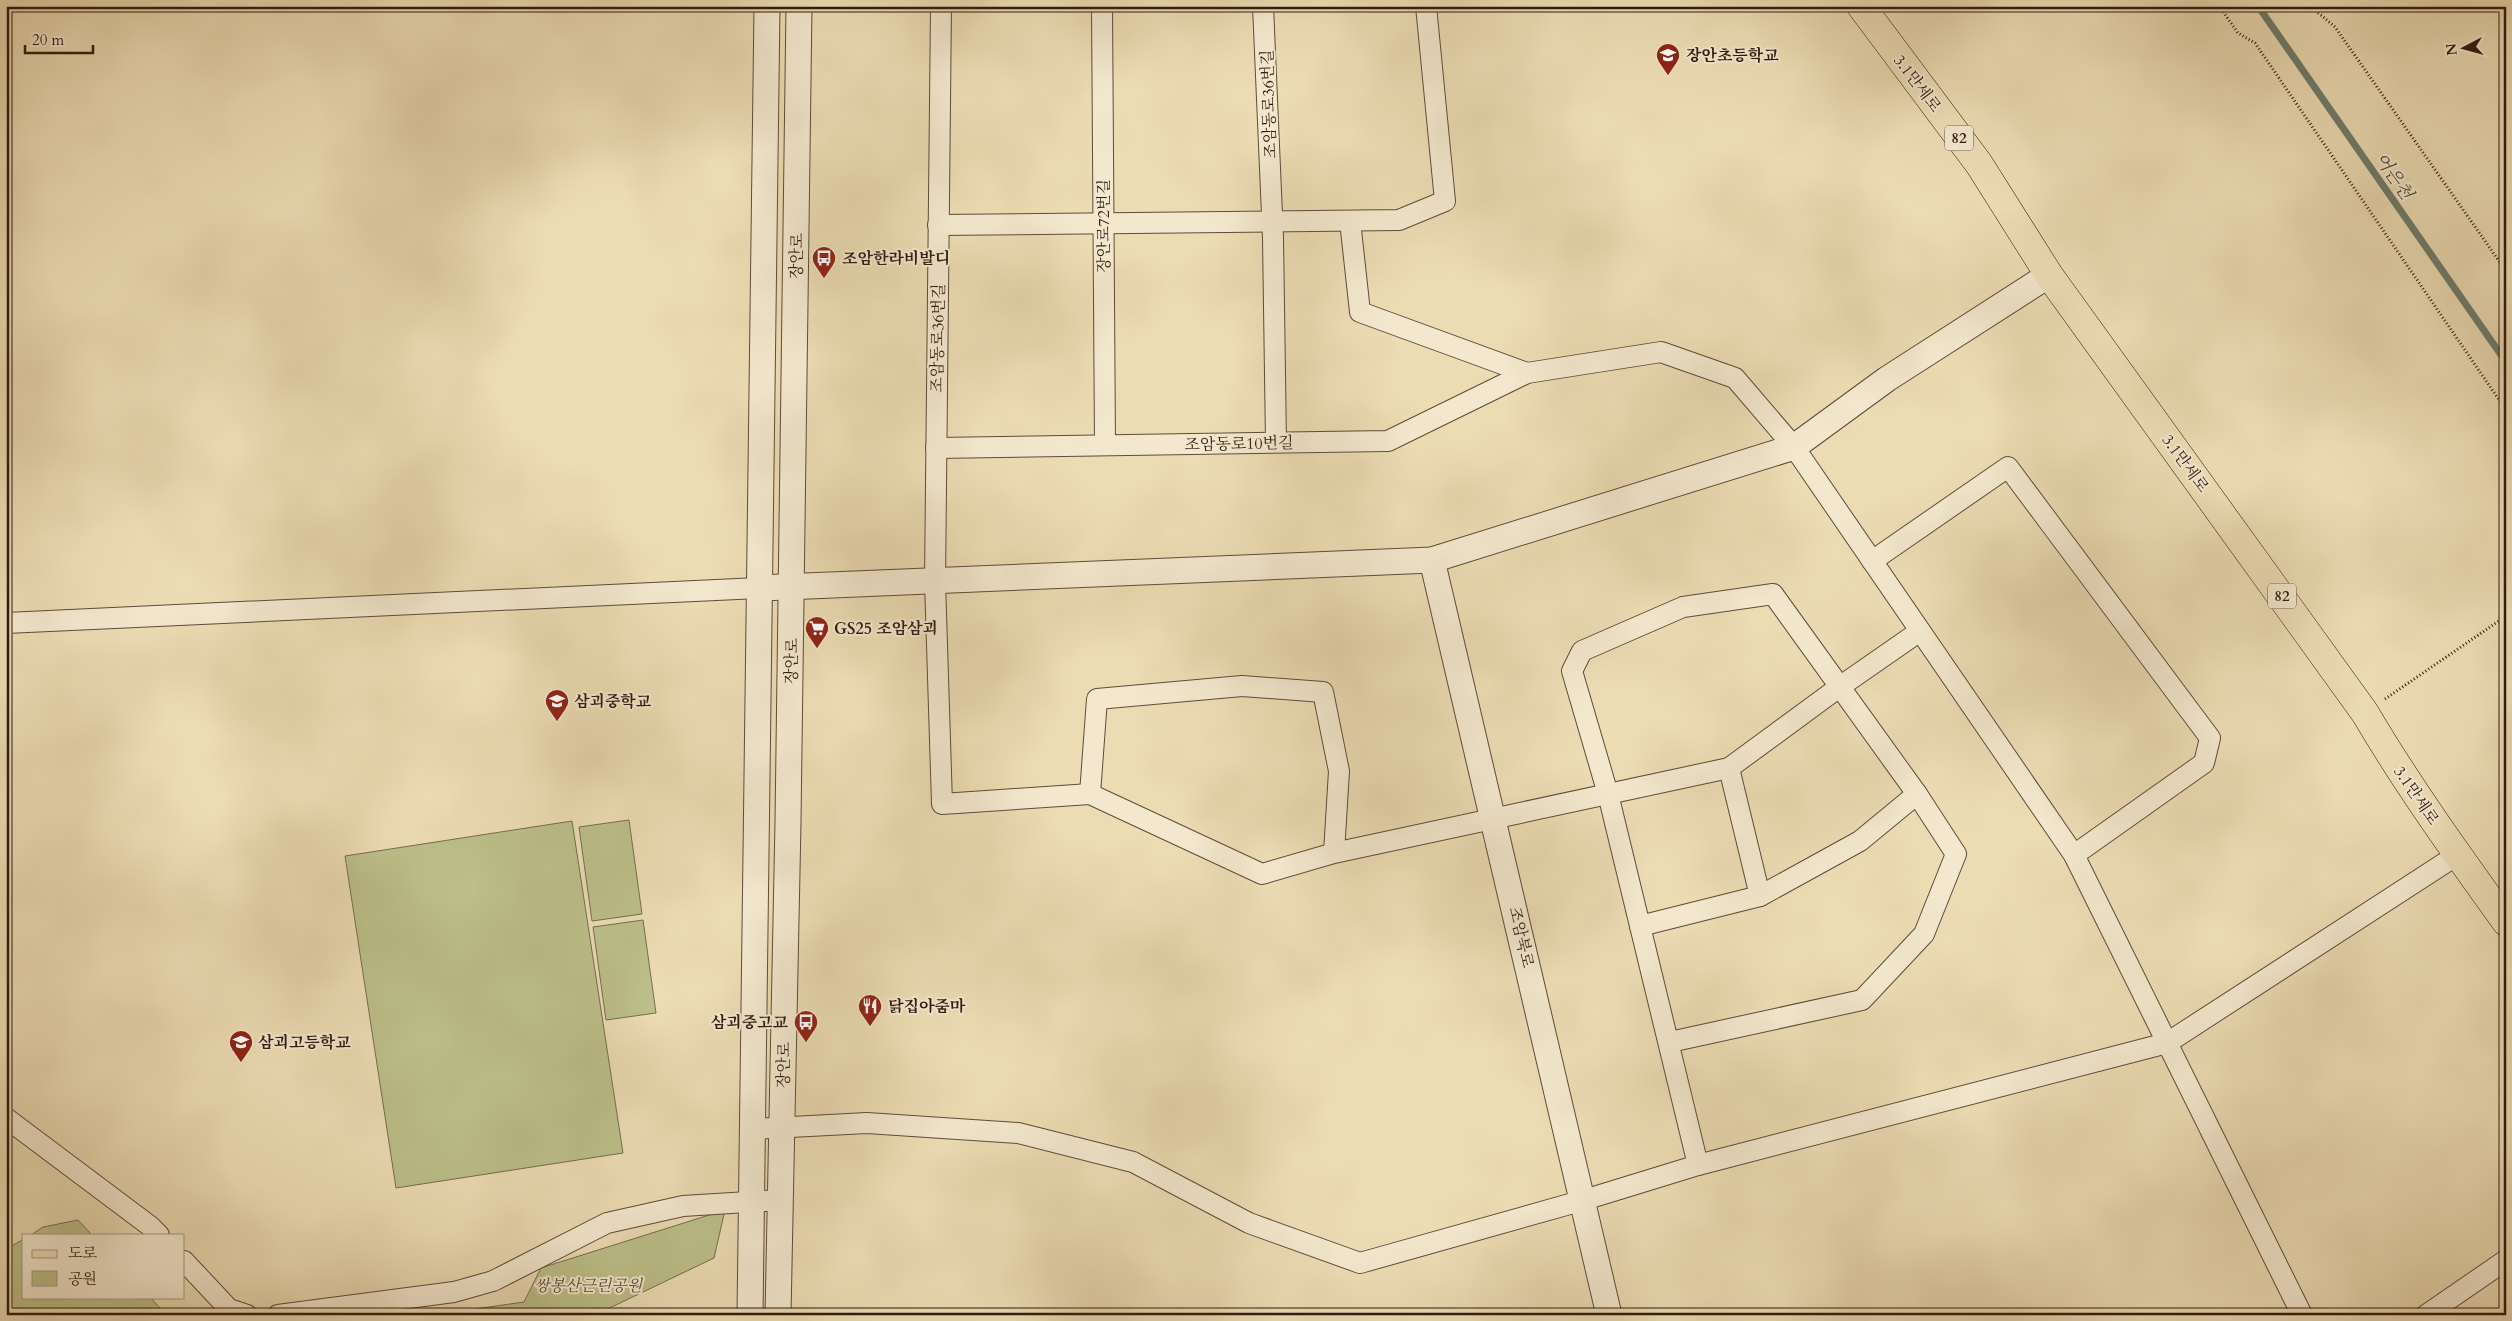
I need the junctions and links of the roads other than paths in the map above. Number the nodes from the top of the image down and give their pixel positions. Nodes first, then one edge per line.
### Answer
1 (767, 6) edge
2 (799, 6) edge
3 (941, 6) edge
4 (1102, 6) edge
5 (1263, 6) edge
6 (1426, 6) edge
7 (1861, 6) edge
8 (1350, 221) junction
9 (1272, 222) junction
10 (1103, 224) junction
11 (938, 226) junction
12 (2049, 275) junction
13 (1527, 373) junction
14 (1276, 442) junction
15 (1105, 445) junction
16 (1794, 447) junction
17 (936, 448) junction
18 (1432, 560) junction
19 (1872, 561) junction
20 (934, 581) junction
21 (792, 586) junction
22 (759, 588) junction
23 (6, 623) edge
24 (1920, 632) junction
25 (1838, 688) junction
26 (1729, 768) junction
27 (1090, 794) junction
28 (1608, 794) junction
29 (1917, 794) junction
30 (1494, 820) junction
31 (1334, 853) junction
32 (2074, 855) junction
33 (2457, 855) junction
34 (1760, 896) junction
35 (2506, 922) edge
36 (1640, 926) junction
37 (1670, 1042) junction
38 (2167, 1043) junction
39 (6, 1118) edge
40 (782, 1127) junction
41 (753, 1129) junction
42 (1698, 1165) junction
43 (752, 1200) junction
44 (780, 1200) junction
45 (1584, 1200) junction
46 (158, 1234) edge
47 (2506, 1260) edge
48 (185, 1262) edge
49 (247, 1315) edge
50 (278, 1315) edge
51 (750, 1315) edge
52 (778, 1315) edge
53 (1609, 1315) edge
54 (2302, 1315) edge
55 (2426, 1315) edge

1 - 22 street, 장안로
2 - 21 street, 장안로
3 - 11 street, 조암동로36번길
4 - 10 street, 장안로72번길
5 - 9 street, 조암동로36번길
6 - 8 street
7 - 12 main road, 3.1만세로 / 82
8 - 9 street
8 - 13 street, 조암동로10번길
9 - 10 street
9 - 14 street, 조암동로36번길
10 - 11 street
10 - 15 street, 장안로72번길
11 - 17 street, 조암동로36번길
12 - 16 street
12 - 33 main road, 3.1만세로 / 82
13 - 14 street, 조암동로10번길
13 - 16 street, 조암동로10번길
14 - 15 street, 조암동로10번길
15 - 17 street, 조암동로10번길
16 - 18 street
16 - 19 street, 조암동로10번길
17 - 20 street, 조암동로36번길
18 - 20 street
18 - 30 street, 조암북로
19 - 24 street, 조암동로10번길
19 - 32 street
20 - 21 street
20 - 27 street, 조암동로36번길
21 - 22 street
21 - 40 street, 장안로
22 - 23 street
22 - 41 street, 장안로
24 - 25 street
24 - 32 street, 조암동로10번길
25 - 26 street
25 - 28 street
25 - 29 street
26 - 28 street
26 - 34 street
27 - 31 street
27 - 31 street
28 - 30 street
28 - 36 street
29 - 34 street
29 - 37 street
30 - 31 street
30 - 45 street, 조암북로
32 - 38 street, 조암동로10번길
33 - 35 main road, 3.1만세로 / 82
33 - 38 street
34 - 36 street
36 - 37 street
37 - 42 street
38 - 42 street
38 - 54 street, 조암동로10번길
39 - 46 street
40 - 41 street
40 - 44 street, 장안로
40 - 45 street
41 - 43 street, 장안로
42 - 45 street
43 - 44 street
43 - 50 street
43 - 51 street, 장안로
44 - 52 street, 장안로
45 - 53 street, 조암북로
47 - 55 street
48 - 49 street

